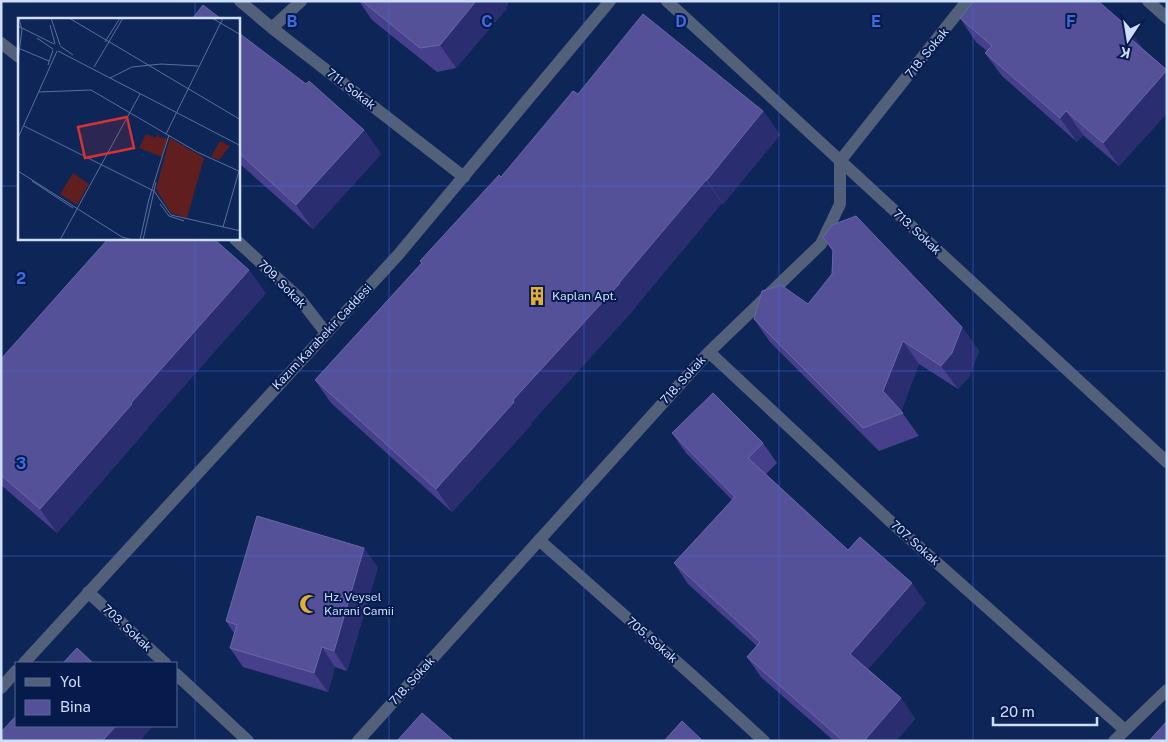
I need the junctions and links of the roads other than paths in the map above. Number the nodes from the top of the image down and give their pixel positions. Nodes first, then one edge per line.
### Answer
1 (240, 1) edge
2 (301, 1) edge
3 (610, 1) edge
4 (667, 1) edge
5 (968, 1) edge
6 (1148, 1) edge
7 (1167, 18) edge
8 (272, 28) junction
9 (1, 44) edge
10 (18, 56) edge
11 (840, 161) junction
12 (464, 176) junction
13 (236, 240) edge
14 (326, 333) junction
15 (709, 352) junction
16 (1167, 462) edge
17 (539, 540) junction
18 (88, 592) junction
19 (25, 662) edge
20 (164, 662) edge
21 (15, 672) edge
22 (178, 676) edge
23 (1, 688) edge
24 (1167, 690) edge
25 (1125, 730) junction
26 (248, 741) edge
27 (358, 741) edge
28 (764, 741) edge
29 (1114, 741) edge

1 - 8 street, 711. Sokak
2 - 8 street
3 - 12 street, Kazım Karabekir Caddesi
4 - 11 street, 713. Sokak
5 - 11 street, 718. Sokak
6 - 7 street
8 - 12 street, 711. Sokak
9 - 10 street
11 - 15 street, 718. Sokak
11 - 16 street, 713. Sokak
12 - 14 street, Kazım Karabekir Caddesi
13 - 14 street, 709. Sokak
14 - 18 street, Kazım Karabekir Caddesi
15 - 17 street, 718. Sokak
15 - 25 street, 707. Sokak
17 - 27 street, 718. Sokak
17 - 28 street, 705. Sokak
18 - 19 street, Kazım Karabekir Caddesi
18 - 20 street, 703. Sokak
21 - 23 street
22 - 26 street
24 - 25 street
25 - 29 street

